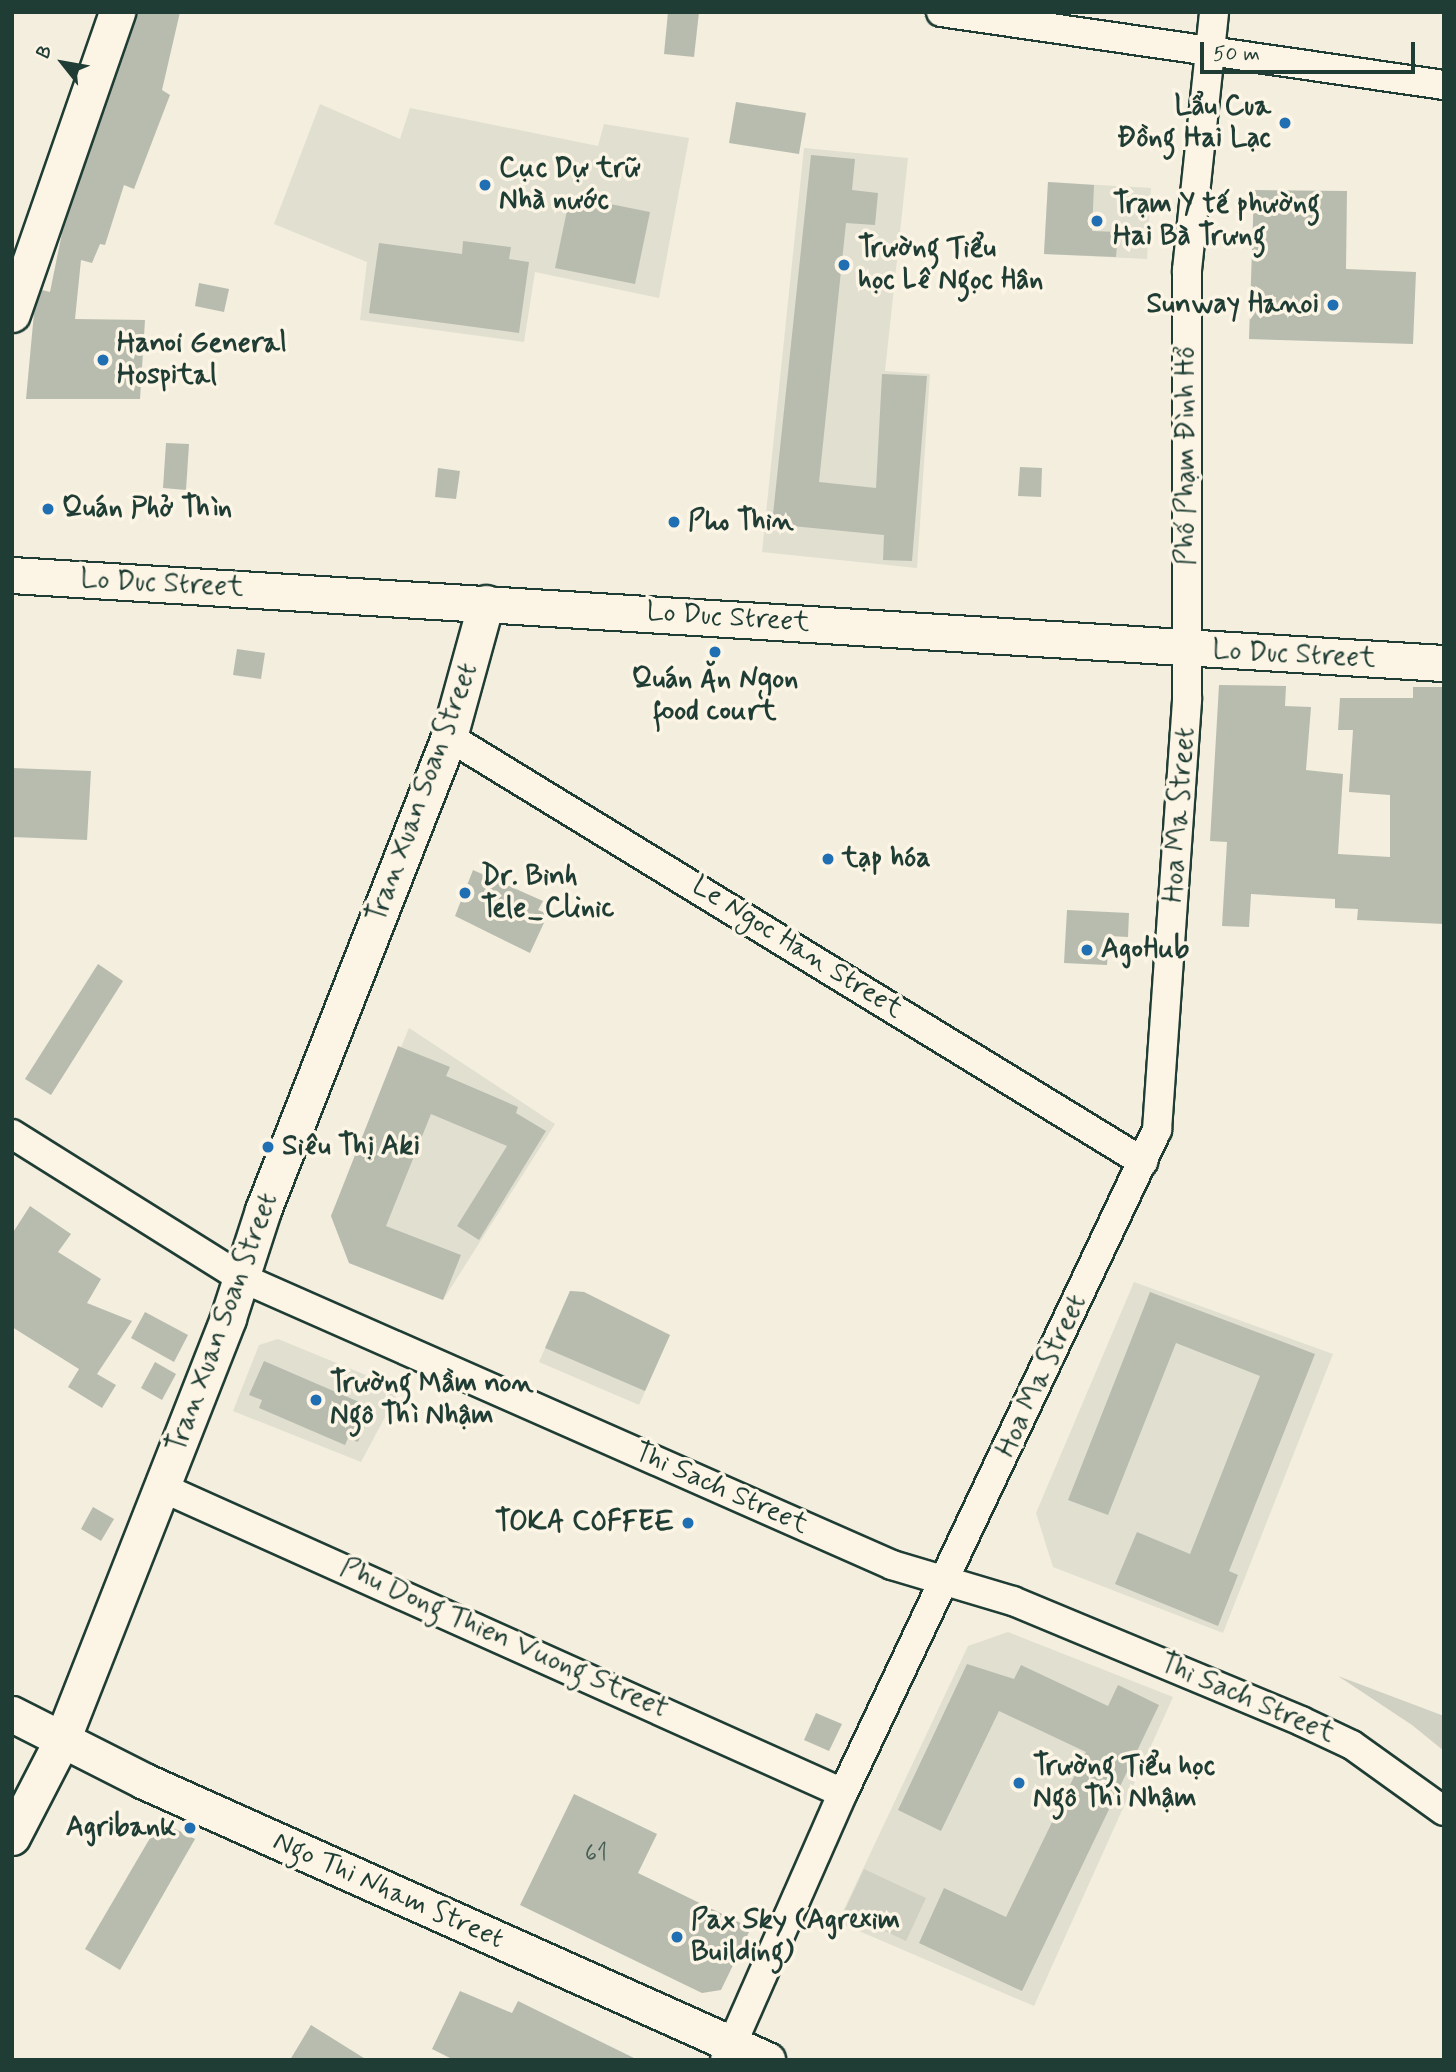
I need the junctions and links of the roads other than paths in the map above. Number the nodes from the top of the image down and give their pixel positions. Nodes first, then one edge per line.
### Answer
1 (117, 12) edge
2 (941, 12) edge
3 (1214, 12) edge
4 (1210, 48) junction
5 (1444, 85) edge
6 (12, 314) edge
7 (12, 575) edge
8 (486, 603) junction
9 (1187, 649) junction
10 (1444, 663) edge
11 (449, 737) junction
12 (12, 1134) edge
13 (1143, 1162) junction
14 (242, 1278) junction
15 (163, 1488) junction
16 (946, 1583) junction
17 (12, 1714) edge
18 (62, 1740) junction
19 (843, 1793) junction
20 (1444, 1811) edge
21 (12, 1837) edge
22 (728, 2053) edge
23 (767, 2060) edge

1 - 6 street
2 - 4 street
3 - 4 street, Phố Phạm Đình Hổ
4 - 5 street
4 - 9 street, Phố Phạm Đình Hổ
7 - 8 street, Lo Duc Street
8 - 9 street, Lo Duc Street
8 - 11 street, Tran Xuan Soan Street
9 - 10 street, Lo Duc Street
9 - 13 street, Hoa Ma Street
11 - 13 street, Le Ngoc Han Street
11 - 14 street, Tran Xuan Soan Street
12 - 14 street, Thi Sach Street
13 - 16 street, Hoa Ma Street
14 - 15 street, Tran Xuan Soan Street
14 - 16 street, Thi Sach Street
15 - 18 street, Tran Xuan Soan Street
15 - 19 street, Phu Dong Thien Vuong Street
16 - 19 street, Hoa Ma Street
16 - 20 street, Thi Sach Street
17 - 18 street, Ngo Thi Nham Street
18 - 21 street, Tran Xuan Soan Street
18 - 22 street, Ngo Thi Nham Street
19 - 22 street, Hoa Ma Street
22 - 23 street, Ngo Thi Nham Street

